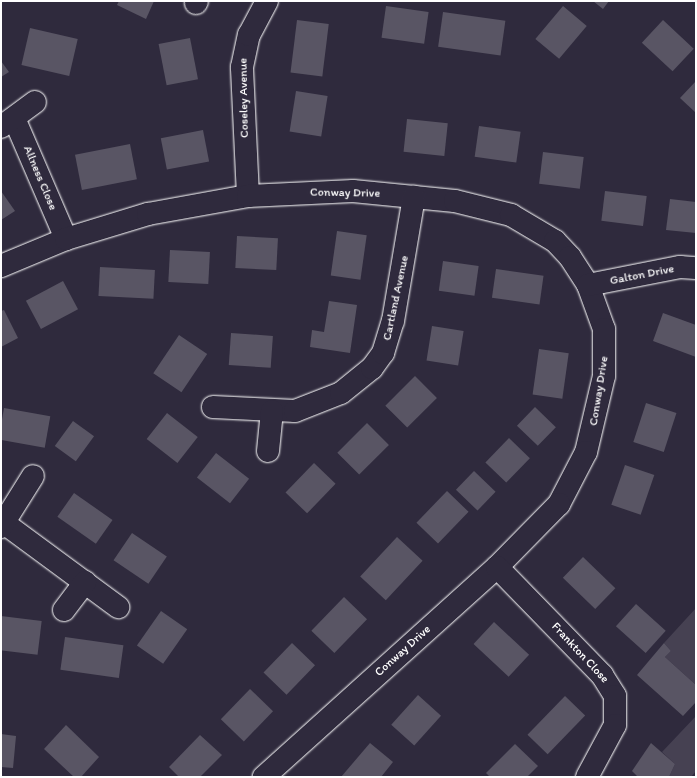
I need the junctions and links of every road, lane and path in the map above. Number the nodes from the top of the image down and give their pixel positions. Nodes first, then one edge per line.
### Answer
1 (263, 2) edge
2 (35, 102) dead end
3 (8, 122) edge
4 (248, 196) junction
5 (414, 197) junction
6 (66, 239) junction
7 (1, 266) edge
8 (696, 268) edge
9 (588, 285) junction
10 (213, 407) dead end
11 (272, 411) junction
12 (268, 452) dead end
13 (33, 476) dead end
14 (3, 525) edge
15 (497, 567) junction
16 (85, 582) junction
17 (118, 607) dead end
18 (64, 610) dead end
19 (264, 777) edge
20 (587, 777) edge

1 - 4 street, Coseley Avenue
2 - 3 street, Allness Close
3 - 6 street, Allness Close
4 - 5 street, Conway Drive
4 - 6 street, Conway Drive
5 - 9 street, Conway Drive
5 - 11 street, Cartland Avenue
6 - 7 street, Conway Drive
8 - 9 street, Galton Drive
9 - 15 street, Conway Drive
10 - 11 street, Cartland Avenue
11 - 12 street
13 - 14 street
14 - 16 street
15 - 19 street, Conway Drive
15 - 20 street, Frankton Close
16 - 17 street
16 - 18 street

